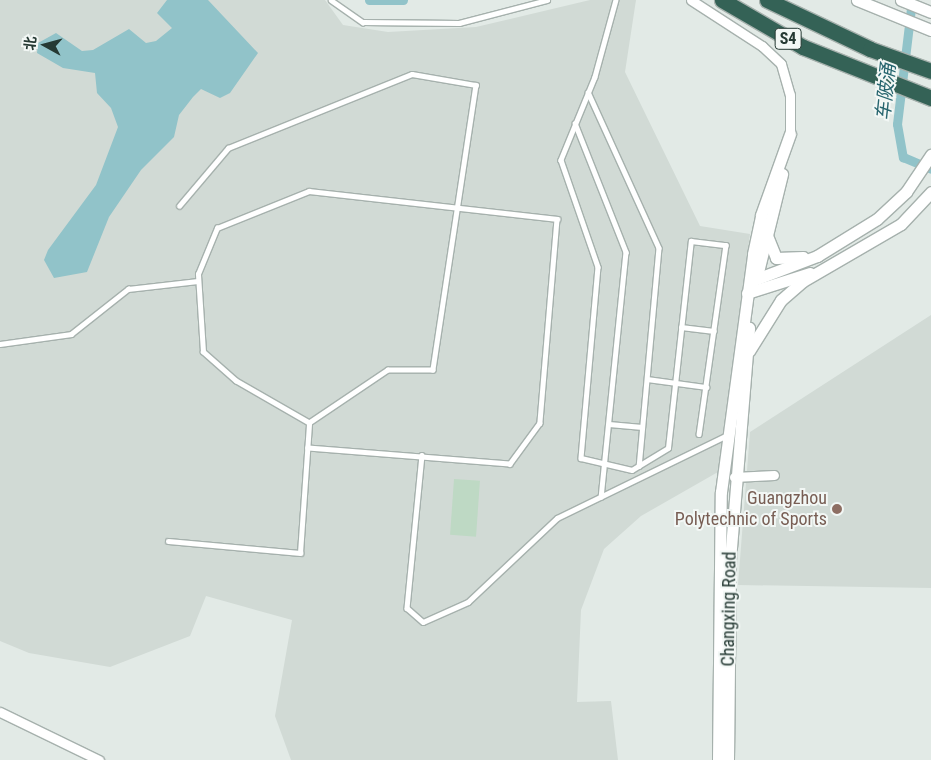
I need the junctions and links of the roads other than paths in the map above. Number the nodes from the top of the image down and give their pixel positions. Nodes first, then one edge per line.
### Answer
1 (331, 0) edge
2 (547, 0) edge
3 (616, 0) edge
4 (691, 0) edge
5 (722, 0) edge
6 (767, 0) edge
7 (901, 0) edge
8 (860, 1) edge
9 (931, 12) edge
10 (931, 30) edge
11 (931, 71) edge
12 (588, 92) junction
13 (931, 98) edge
14 (575, 123) junction
15 (790, 134) junction
16 (931, 155) edge
17 (931, 192) edge
18 (179, 206) dead end
19 (456, 208) junction
20 (766, 232) junction
21 (817, 256) junction
22 (828, 266) junction
23 (198, 281) junction
24 (752, 287) junction
25 (681, 327) junction
26 (714, 331) junction
27 (0, 344) edge
28 (748, 352) junction
29 (647, 379) junction
30 (675, 383) junction
31 (706, 387) junction
32 (309, 423) junction
33 (609, 424) junction
34 (642, 427) junction
35 (700, 434) dead end
36 (734, 434) junction
37 (308, 448) junction
38 (422, 454) junction
39 (605, 462) junction
40 (639, 466) junction
41 (774, 475) dead end
42 (734, 477) junction
43 (601, 497) junction
44 (168, 541) dead end
45 (0, 712) edge
46 (99, 760) edge
47 (718, 760) edge
48 (728, 760) edge

1 - 2 lane
3 - 12 lane
4 - 15 street
5 - 13 highway, S4
6 - 11 highway, S4
7 - 9 street
8 - 10 street
12 - 14 lane
12 - 29 lane
14 - 33 lane
14 - 39 lane
15 - 20 street
15 - 24 street
16 - 21 street
17 - 22 street
18 - 19 lane
19 - 23 lane
19 - 32 lane
19 - 38 lane
20 - 21 street
20 - 24 street
21 - 24 street
22 - 24 street
22 - 28 street
23 - 27 lane
23 - 32 lane
24 - 28 street, Changxing Road
24 - 36 street, Changxing Road
25 - 26 lane
25 - 26 lane
25 - 30 lane
26 - 31 lane
28 - 36 street, Changxing Road
29 - 30 lane
29 - 34 lane
30 - 31 lane
30 - 40 lane
31 - 35 lane
32 - 37 lane
33 - 34 lane
33 - 39 lane
34 - 40 lane
36 - 42 street, Changxing Road
36 - 43 lane
36 - 47 street, Changxing Road
37 - 38 lane
37 - 44 lane
38 - 43 lane
39 - 40 lane
39 - 43 lane
41 - 42 street
42 - 48 street, Changxing Road
45 - 46 street

